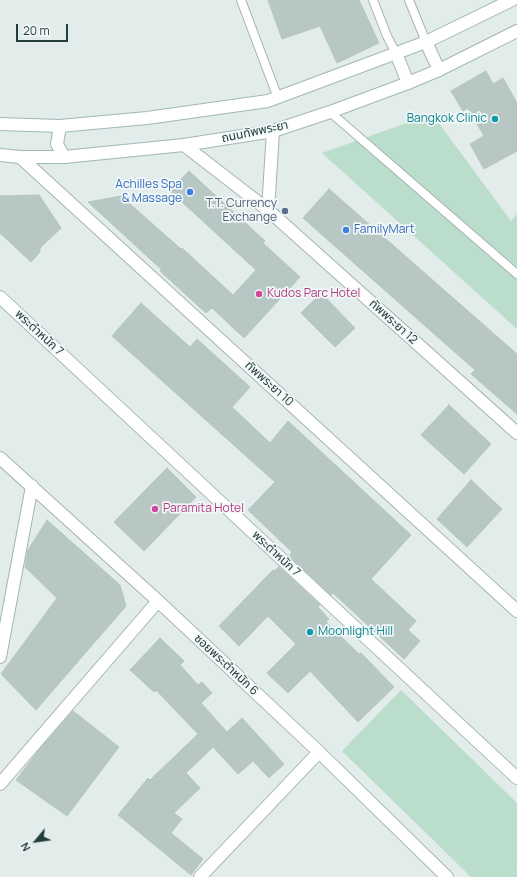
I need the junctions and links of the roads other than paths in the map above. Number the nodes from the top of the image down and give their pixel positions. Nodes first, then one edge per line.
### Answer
1 (241, 0) edge
2 (373, 0) edge
3 (409, 0) edge
4 (512, 0) edge
5 (517, 31) edge
6 (426, 42) junction
7 (396, 53) junction
8 (439, 70) junction
9 (408, 83) junction
10 (278, 98) junction
11 (330, 112) junction
12 (0, 124) edge
13 (60, 126) junction
14 (273, 131) junction
15 (184, 145) junction
16 (0, 155) edge
17 (20, 157) junction
18 (64, 157) junction
19 (268, 210) junction
20 (517, 274) edge
21 (0, 297) edge
22 (517, 433) edge
23 (0, 458) edge
24 (32, 486) junction
25 (158, 601) junction
26 (517, 611) edge
27 (0, 657) edge
28 (319, 752) junction
29 (517, 778) edge
30 (0, 784) edge
31 (200, 877) edge
32 (446, 877) edge

1 - 10 lane
2 - 7 lane
3 - 6 lane
4 - 6 street
5 - 8 street, ถนนทัพพระยา
6 - 7 street
6 - 8 street
7 - 9 street
7 - 10 street
8 - 9 street, ถนนทัพพระยา
9 - 11 street, ถนนทัพพระยา
10 - 13 street
11 - 14 street, ถนนทัพพระยา
11 - 20 lane
12 - 13 street
13 - 18 street
14 - 15 street, ถนนทัพพระยา
14 - 19 street
15 - 18 street, ถนนทัพพระยา
15 - 19 street, ทัพพระยา 12
16 - 17 street, ถนนทัพพระยา
17 - 18 street, ถนนทัพพระยา
17 - 26 street, ทัพพระยา 10
19 - 22 street, ทัพพระยา 12
21 - 29 street, พระตำหนัก 7
23 - 24 street, ซอยพระตำหนัก 6
24 - 25 street, ซอยพระตำหนัก 6
24 - 27 street
25 - 28 street, ซอยพระตำหนัก 6
25 - 30 street
28 - 31 street
28 - 32 street, ซอยพระตำหนัก 6

